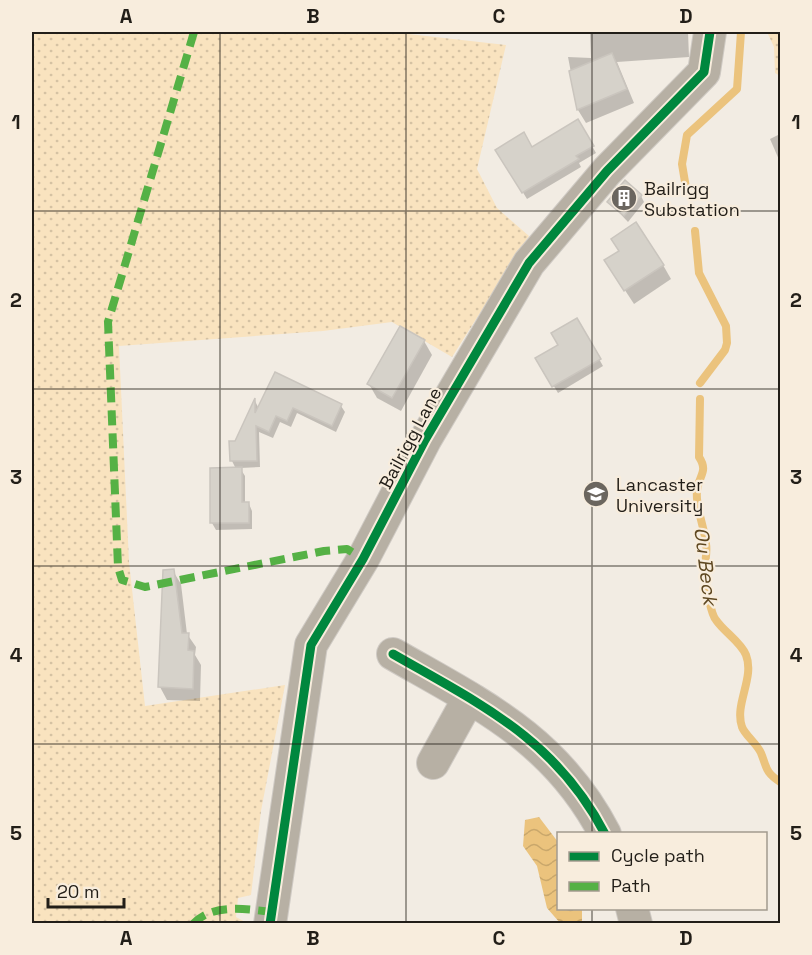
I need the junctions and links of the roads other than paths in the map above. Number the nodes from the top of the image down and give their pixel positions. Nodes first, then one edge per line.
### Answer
1 (710, 32) edge
2 (393, 654) dead end
3 (469, 698) junction
4 (433, 763) dead end
5 (604, 832) edge
6 (270, 924) edge

1 - 6 street, Bailrigg Lane
2 - 3 street
3 - 4 street
3 - 5 street

